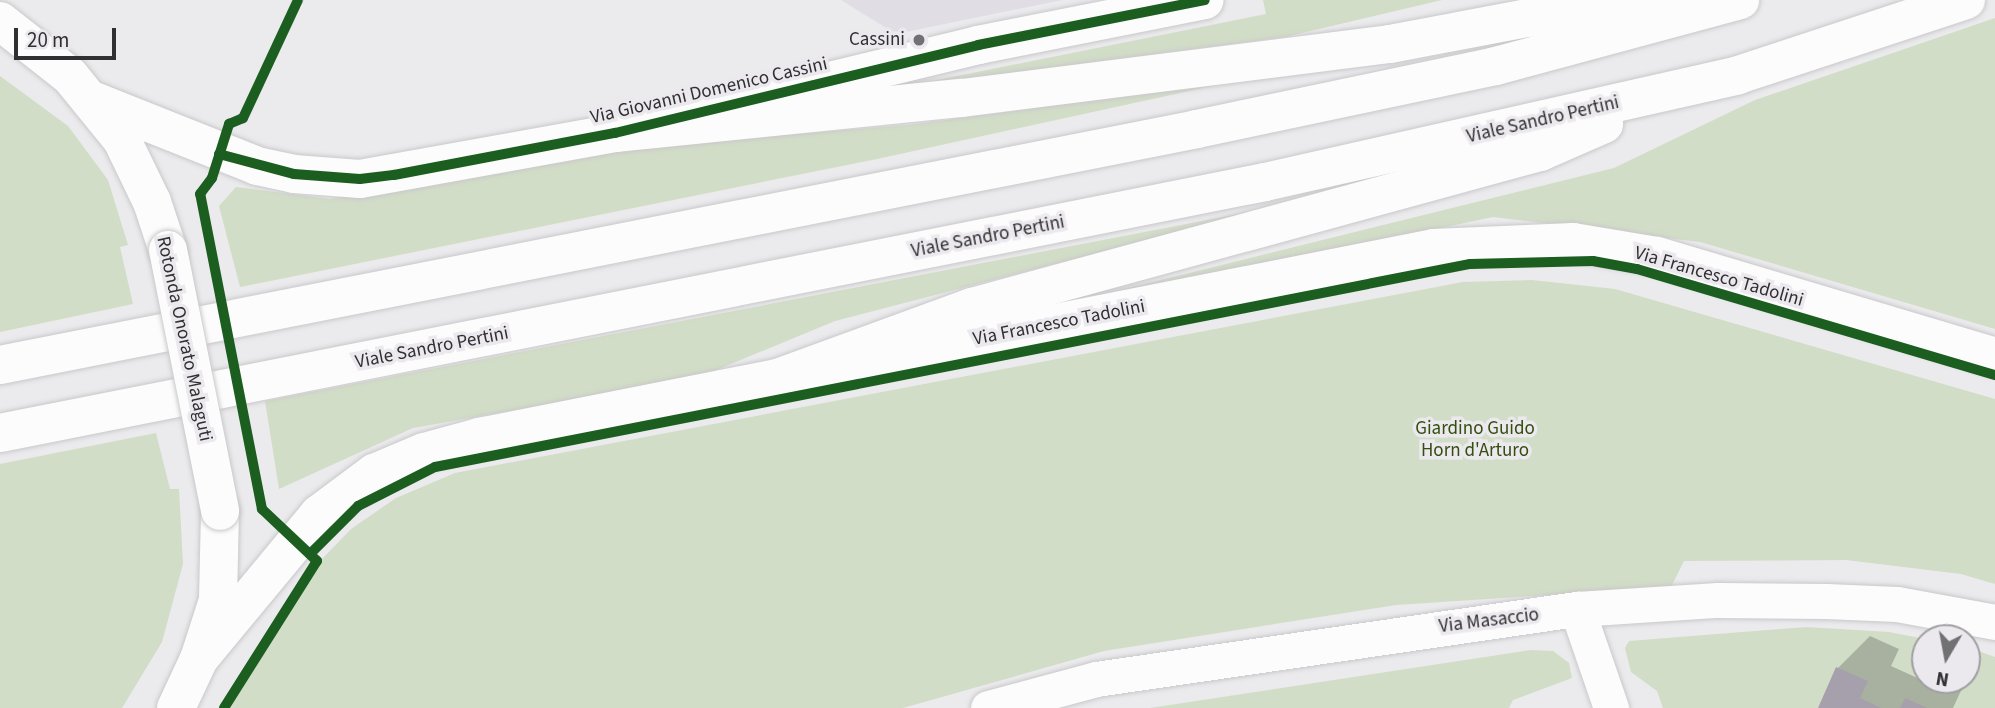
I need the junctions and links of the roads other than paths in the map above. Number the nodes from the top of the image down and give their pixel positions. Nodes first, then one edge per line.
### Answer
1 (1205, 0) edge
2 (1719, 0) edge
3 (1740, 0) edge
4 (1966, 0) edge
5 (0, 21) edge
6 (1662, 94) junction
7 (94, 101) junction
8 (615, 133) junction
9 (1995, 357) edge
10 (0, 365) edge
11 (772, 380) junction
12 (0, 433) edge
13 (1577, 609) junction
14 (1995, 622) edge
15 (199, 659) junction
16 (1101, 694) edge
17 (176, 708) edge
18 (988, 708) edge
19 (1611, 708) edge

1 - 8 main road, Via Giovanni Domenico Cassini
2 - 8 main road
3 - 10 main road
4 - 6 main road, Viale Sandro Pertini
5 - 7 main road, Rotonda Onorato Malaguti
6 - 11 main road
6 - 12 main road, Viale Sandro Pertini
7 - 8 main road, Via Giovanni Domenico Cassini
7 - 15 main road, Rotonda Onorato Malaguti, bridge
9 - 11 main road, Via Francesco Tadolini
11 - 15 main road, Via Francesco Tadolini
13 - 14 street, Via Masaccio
13 - 16 street, Via Masaccio
13 - 19 street
15 - 17 main road, Rotonda Onorato Malaguti
16 - 18 street, Via Masaccio

